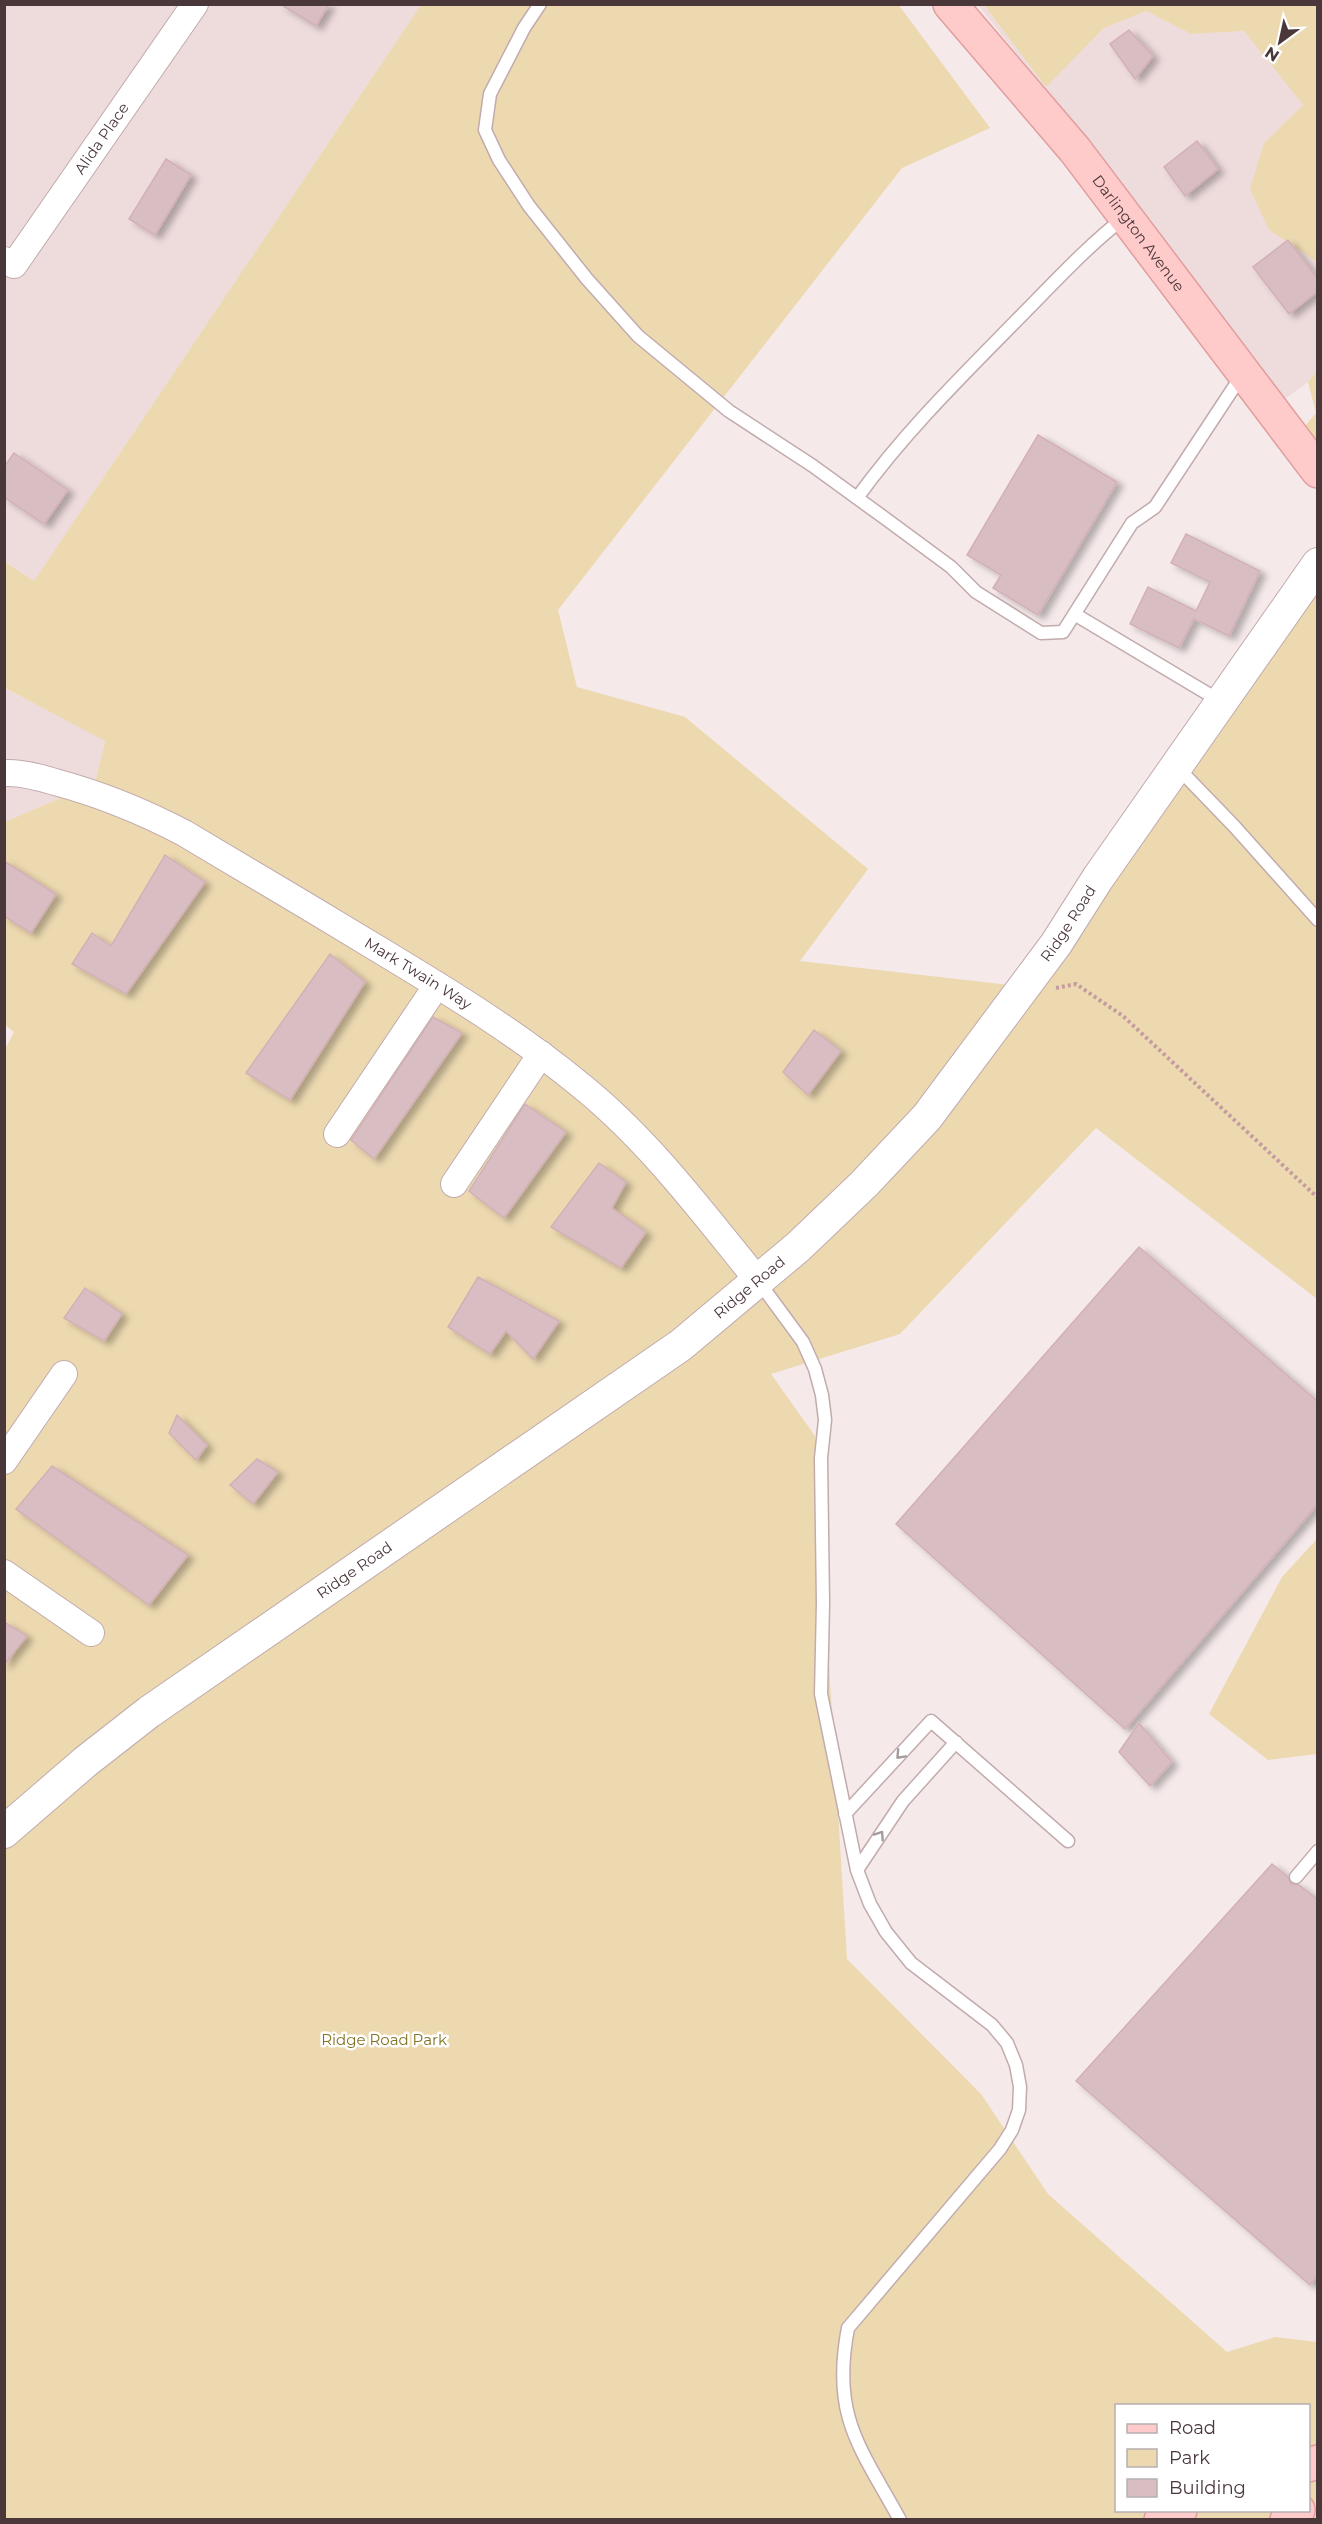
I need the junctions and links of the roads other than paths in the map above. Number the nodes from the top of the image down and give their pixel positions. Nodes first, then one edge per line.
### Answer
1 (195, 4) edge
2 (540, 4) edge
3 (950, 4) edge
4 (1127, 216) junction
5 (4, 260) edge
6 (1244, 372) junction
7 (1317, 471) edge
8 (857, 498) junction
9 (1317, 564) edge
10 (1076, 615) junction
11 (1221, 702) junction
12 (1176, 766) junction
13 (4, 773) edge
14 (1317, 920) edge
15 (437, 985) junction
16 (541, 1054) junction
17 (337, 1134) dead end
18 (454, 1184) dead end
19 (759, 1282) junction
20 (64, 1374) dead end
21 (4, 1461) edge
22 (4, 1573) edge
23 (91, 1633) dead end
24 (956, 1742) junction
25 (845, 1814) junction
26 (4, 1832) edge
27 (1068, 1841) dead end
28 (1317, 1851) edge
29 (857, 1870) junction
30 (1296, 1877) dead end
31 (1178, 2512) edge
32 (1317, 2517) edge
33 (900, 2520) edge
34 (1161, 2520) edge
35 (1309, 2520) edge

1 - 5 street, Alida Place
2 - 8 lane
3 - 4 main road, Darlington Avenue
4 - 6 main road, Darlington Avenue
4 - 8 lane
6 - 7 main road, Darlington Avenue
6 - 10 lane
8 - 10 lane
9 - 11 street, Ridge Road
10 - 11 lane
11 - 12 street, Ridge Road
12 - 14 lane
12 - 19 street, Ridge Road
13 - 15 street, Mark Twain Way
15 - 16 street, Mark Twain Way
15 - 17 street
16 - 18 street
16 - 19 street, Mark Twain Way
19 - 25 lane
19 - 26 street, Ridge Road
20 - 21 street
22 - 23 street
24 -> 25 lane
24 - 27 lane
29 -> 24 lane
25 - 29 lane
28 - 30 lane
29 - 33 lane
31 - 34 main road
32 - 35 main road

